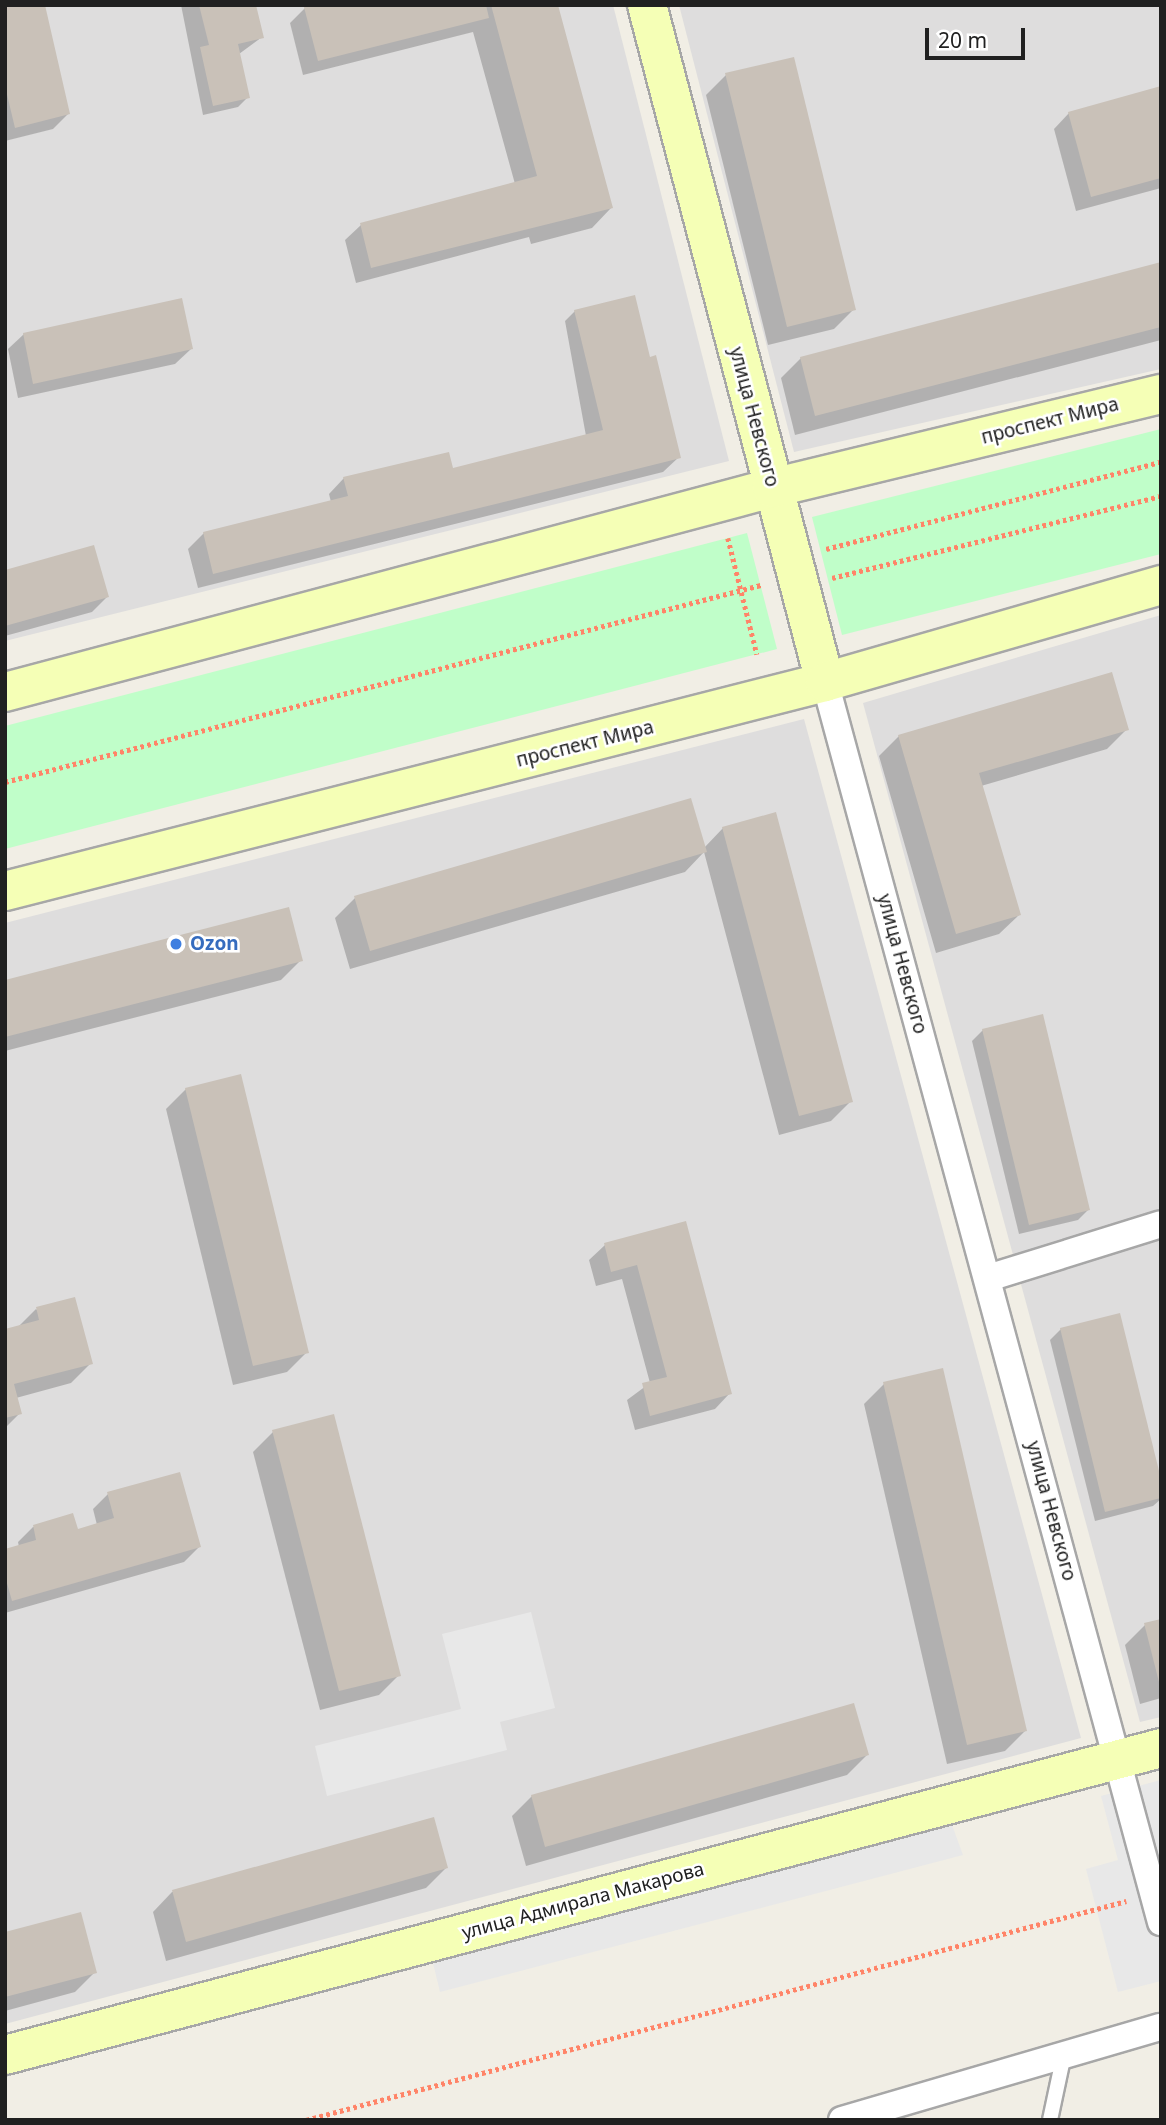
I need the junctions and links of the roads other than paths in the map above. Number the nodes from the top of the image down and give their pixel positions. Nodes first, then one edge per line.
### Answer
1 (647, 5) edge
2 (1161, 394) edge
3 (772, 488) junction
4 (1161, 585) edge
5 (825, 682) junction
6 (5, 692) edge
7 (5, 891) edge
8 (1161, 1224) edge
9 (988, 1278) junction
10 (1161, 1748) edge
11 (1118, 1759) junction
12 (1161, 1922) edge
13 (1161, 2027) edge
14 (1065, 2054) junction
15 (5, 2055) edge
16 (842, 2120) edge
17 (1050, 2120) edge

1 - 3 main road, улица Невского
2 - 3 main road, проспект Мира
3 - 5 main road, улица Невского
3 - 6 main road, проспект Мира
4 - 5 main road, проспект Мира
5 - 7 main road, проспект Мира
5 - 9 street, улица Невского
8 - 9 street
9 - 11 street, улица Невского
10 - 11 main road, улица Адмирала Макарова
11 - 12 street, улица Невского
11 - 15 main road, улица Адмирала Макарова
13 - 14 street
14 - 16 street
14 - 17 lane

